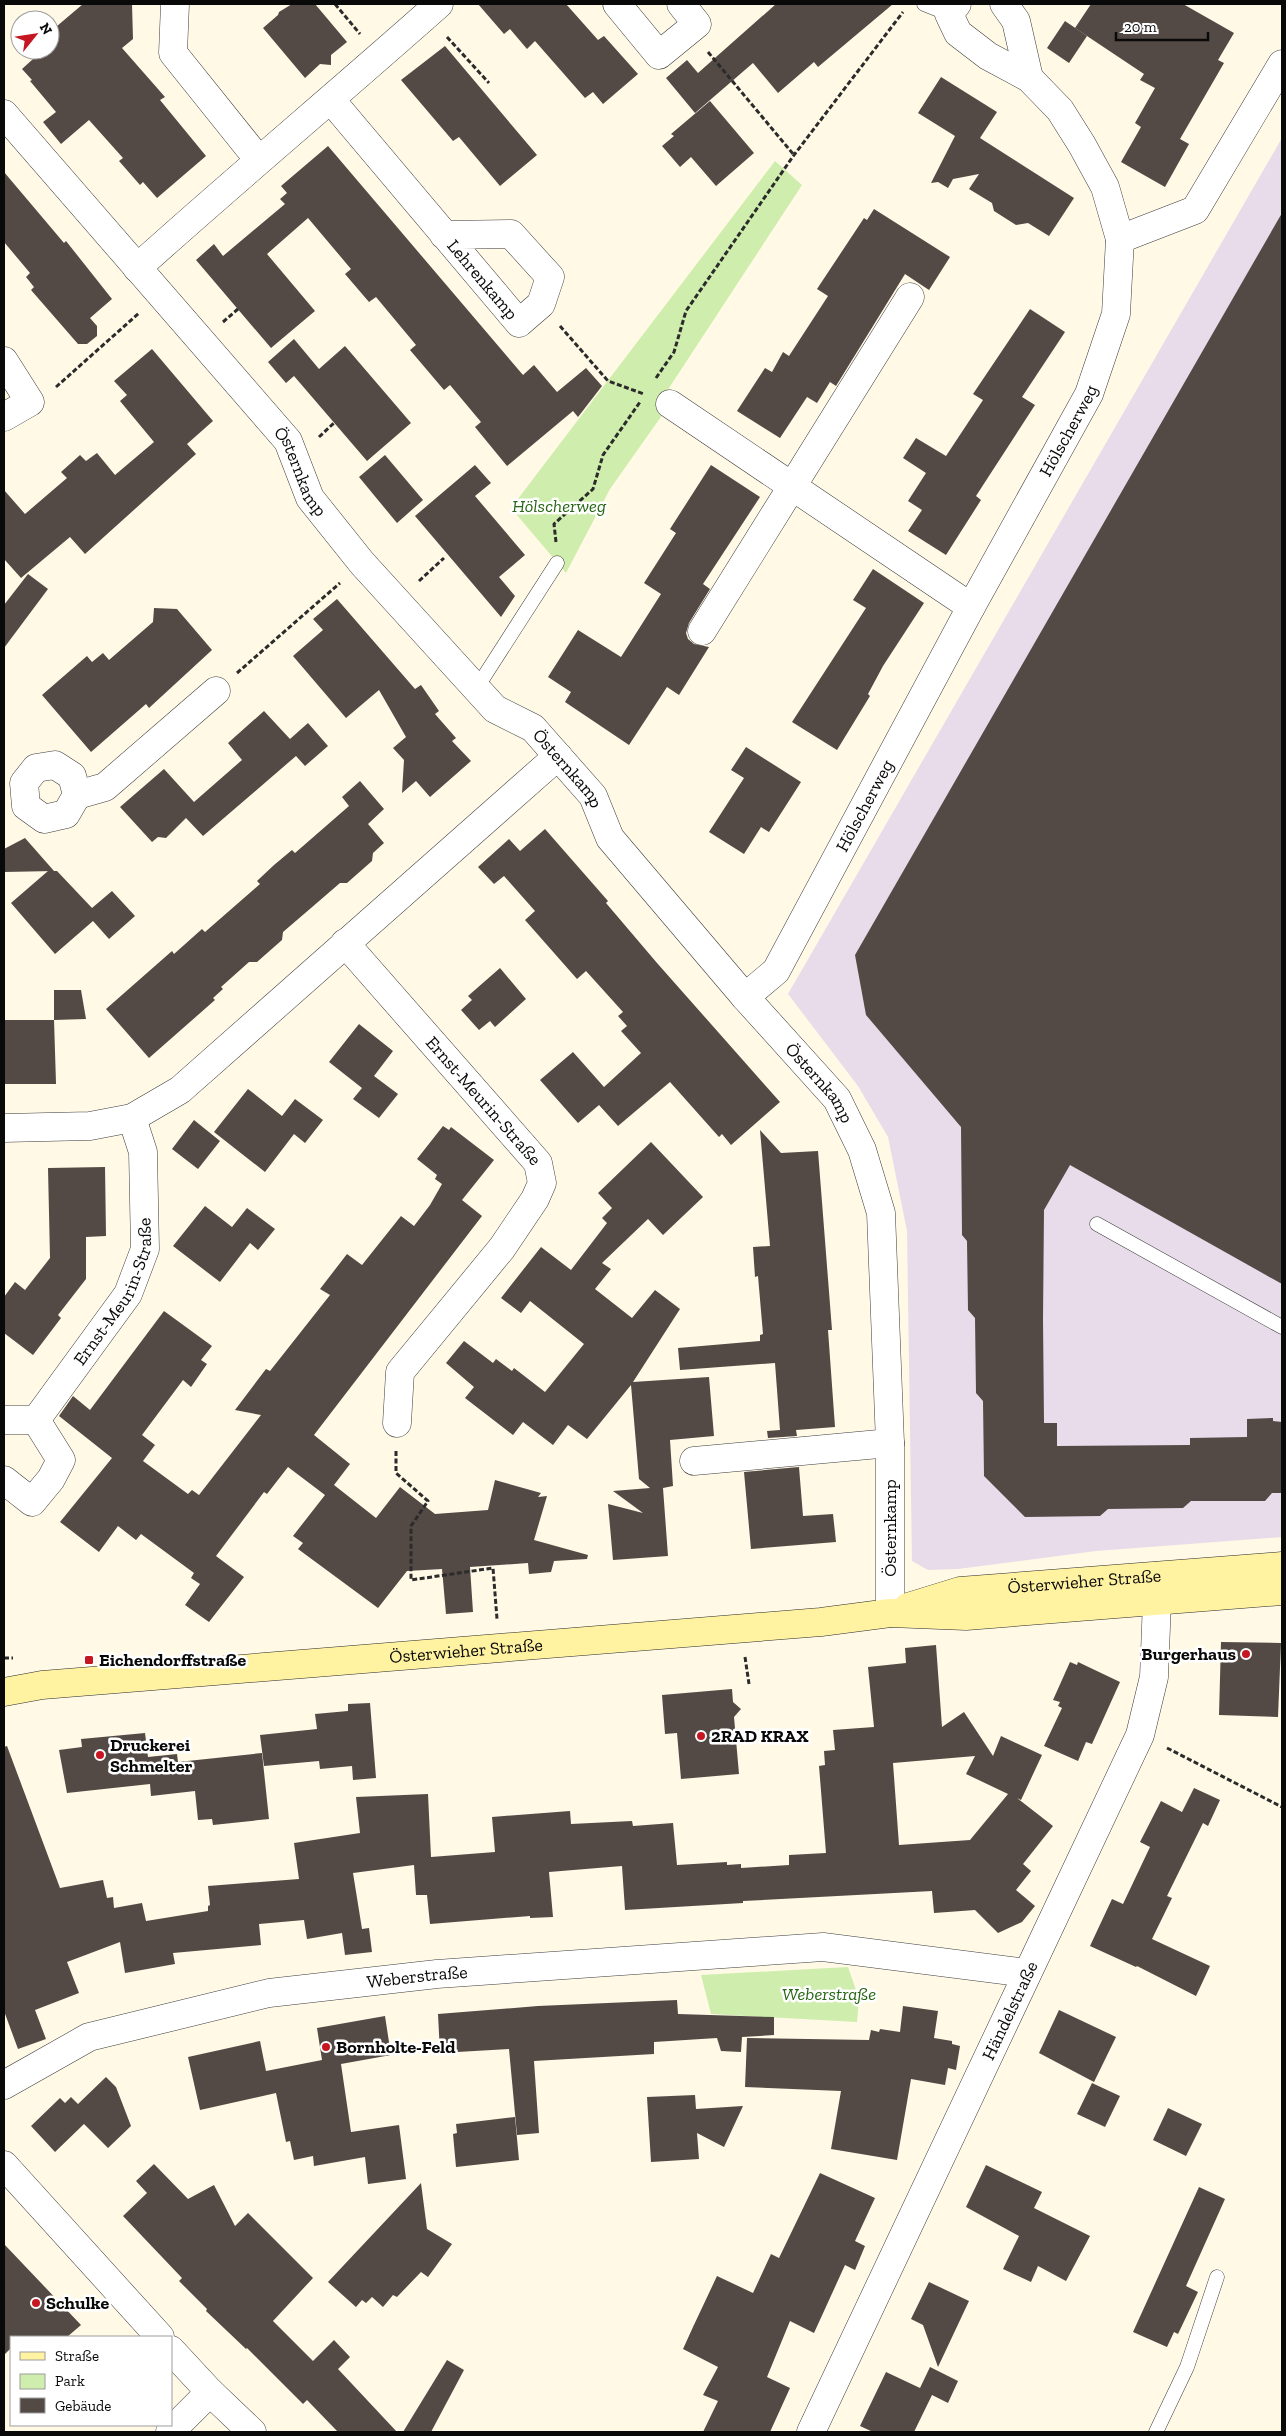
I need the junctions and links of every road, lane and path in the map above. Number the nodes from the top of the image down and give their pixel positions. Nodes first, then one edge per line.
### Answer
1 (175, 4) edge
2 (335, 4) edge
3 (617, 4) edge
4 (681, 4) edge
5 (1004, 4) edge
6 (918, 6) edge
7 (433, 9) edge
8 (953, 9) edge
9 (690, 30) junction
10 (380, 56) junction
11 (1282, 64) edge
12 (1029, 78) junction
13 (488, 83) dead end
14 (330, 100) junction
15 (4, 114) edge
16 (794, 155) junction
17 (258, 159) junction
18 (444, 235) junction
19 (1120, 239) junction
20 (137, 268) junction
21 (160, 294) junction
22 (910, 297) dead end
23 (541, 304) junction
24 (4, 361) edge
25 (655, 380) dead end
26 (645, 395) junction
27 (660, 396) joint
28 (30, 402) junction
29 (4, 418) edge
30 (792, 486) junction
31 (444, 558) dead end
32 (362, 562) junction
33 (557, 562) joint
34 (396, 600) junction
35 (971, 607) junction
36 (702, 631) dead end
37 (476, 689) junction
38 (216, 691) joint
39 (558, 756) junction
40 (14, 778) edge
41 (77, 795) junction
42 (345, 943) junction
43 (745, 997) junction
44 (132, 1118) junction
45 (4, 1128) edge
46 (1097, 1224) dead end
47 (1282, 1327) edge
48 (4, 1420) edge
49 (36, 1420) junction
50 (397, 1423) joint
51 (890, 1443) junction
52 (694, 1461) dead end
53 (4, 1480) edge
54 (1282, 1566) edge
55 (1157, 1588) junction
56 (1282, 1591) edge
57 (890, 1613) junction
58 (497, 1622) dead end
59 (745, 1655) dead end
60 (4, 1679) edge
61 (750, 1684) dead end
62 (42, 1685) junction
63 (4, 1692) edge
64 (1140, 1735) junction
65 (1282, 1806) edge
66 (1027, 1973) junction
67 (4, 2085) edge
68 (4, 2165) edge
69 (1217, 2277) dead end
70 (159, 2336) edge
71 (172, 2351) edge
72 (210, 2392) junction
73 (170, 2432) edge
74 (252, 2432) edge
75 (811, 2432) edge
76 (1156, 2432) edge

1 - 17 street
2 - 10 path
3 - 9 street
4 - 9 street
5 - 12 street
6 - 8 lane
6 - 16 path
7 - 10 street
7 - 13 path
8 - 12 street, Hölscherweg
9 - 16 path
10 - 14 street
11 - 19 street
12 - 19 street, Hölscherweg
14 - 17 street
14 - 18 street, Lehrenkamp
15 - 20 street, Östernkamp
16 - 25 path
17 - 20 street
18 - 23 street, Lehrenkamp
18 - 23 street, Lehrenkamp
19 - 35 street, Hölscherweg
20 - 21 street, Östernkamp
21 - 28 path
21 - 32 street, Östernkamp
22 - 30 street
23 - 26 path
24 - 28 street
26 - 27 path
26 - 33 path
27 - 30 street
28 - 29 street
30 - 35 street
30 - 36 street
31 - 34 path
32 - 34 street, Östernkamp
32 - 38 path
33 - 37 lane
34 - 37 street, Östernkamp
35 - 43 street, Hölscherweg
37 - 39 street, Östernkamp
38 - 41 street
39 - 42 street
39 - 43 street, Östernkamp
40 - 41 street
40 - 41 street
42 - 44 street
42 - 50 street, Ernst-Meurin-Straße
43 - 51 street, Östernkamp
44 - 45 street
44 - 49 street, Ernst-Meurin-Straße
46 - 47 lane
48 - 49 street
49 - 53 street
50 - 58 path
51 - 52 street
51 - 57 street, Östernkamp
54 - 55 street, Österwieher Straße
55 - 56 street, Österwieher Straße
55 - 57 street, Österwieher Straße
55 - 64 street, Händelstraße
57 - 62 street, Österwieher Straße
59 - 61 path
60 - 62 street, Österwieher Straße
62 - 63 street, Österwieher Straße
64 - 65 path
64 - 66 street, Händelstraße
66 - 67 street, Weberstraße
66 - 75 street, Händelstraße
68 - 70 street
69 - 76 lane
71 - 72 street
72 - 73 street
72 - 74 street

